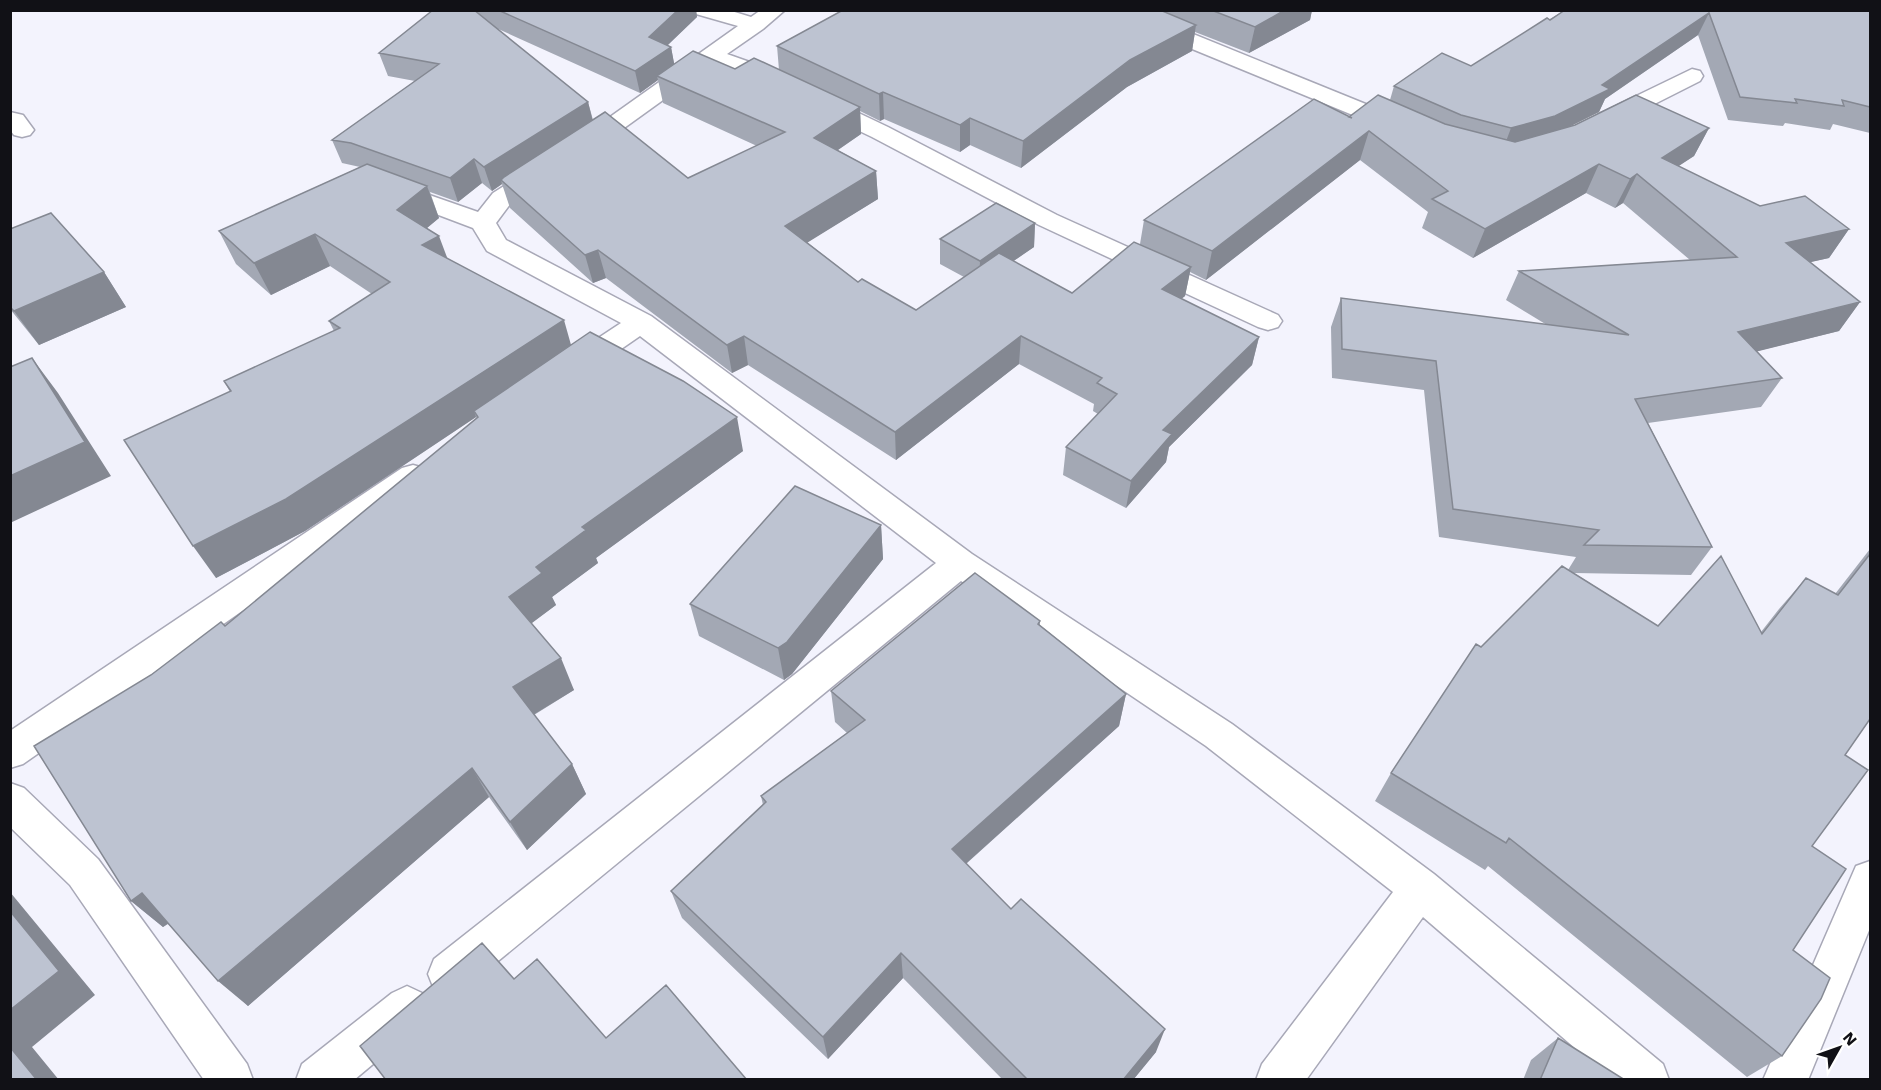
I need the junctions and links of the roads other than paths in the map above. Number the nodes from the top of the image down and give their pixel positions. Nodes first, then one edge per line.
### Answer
1 (703, 10) edge
2 (1114, 10) edge
3 (766, 18) edge
4 (711, 56) junction
5 (1692, 76) dead end
6 (1584, 131) edge
7 (1423, 135) edge
8 (373, 182) edge
9 (483, 223) junction
10 (1268, 321) dead end
11 (641, 322) junction
12 (551, 383) edge
13 (442, 456) edge
14 (960, 563) junction
15 (10, 752) edge
16 (10, 800) edge
17 (1870, 880) edge
18 (1420, 888) junction
19 (231, 1080) edge
20 (318, 1080) edge
21 (1278, 1080) edge
22 (1647, 1080) edge
23 (1785, 1080) edge

1 - 3 street
2 - 7 street
3 - 4 street
4 - 9 street
4 - 10 street
5 - 6 street
8 - 9 street
9 - 11 street
11 - 12 street
11 - 14 street
13 - 15 street
14 - 18 street
14 - 20 street
16 - 19 street
17 - 23 street
18 - 21 street
18 - 22 street

